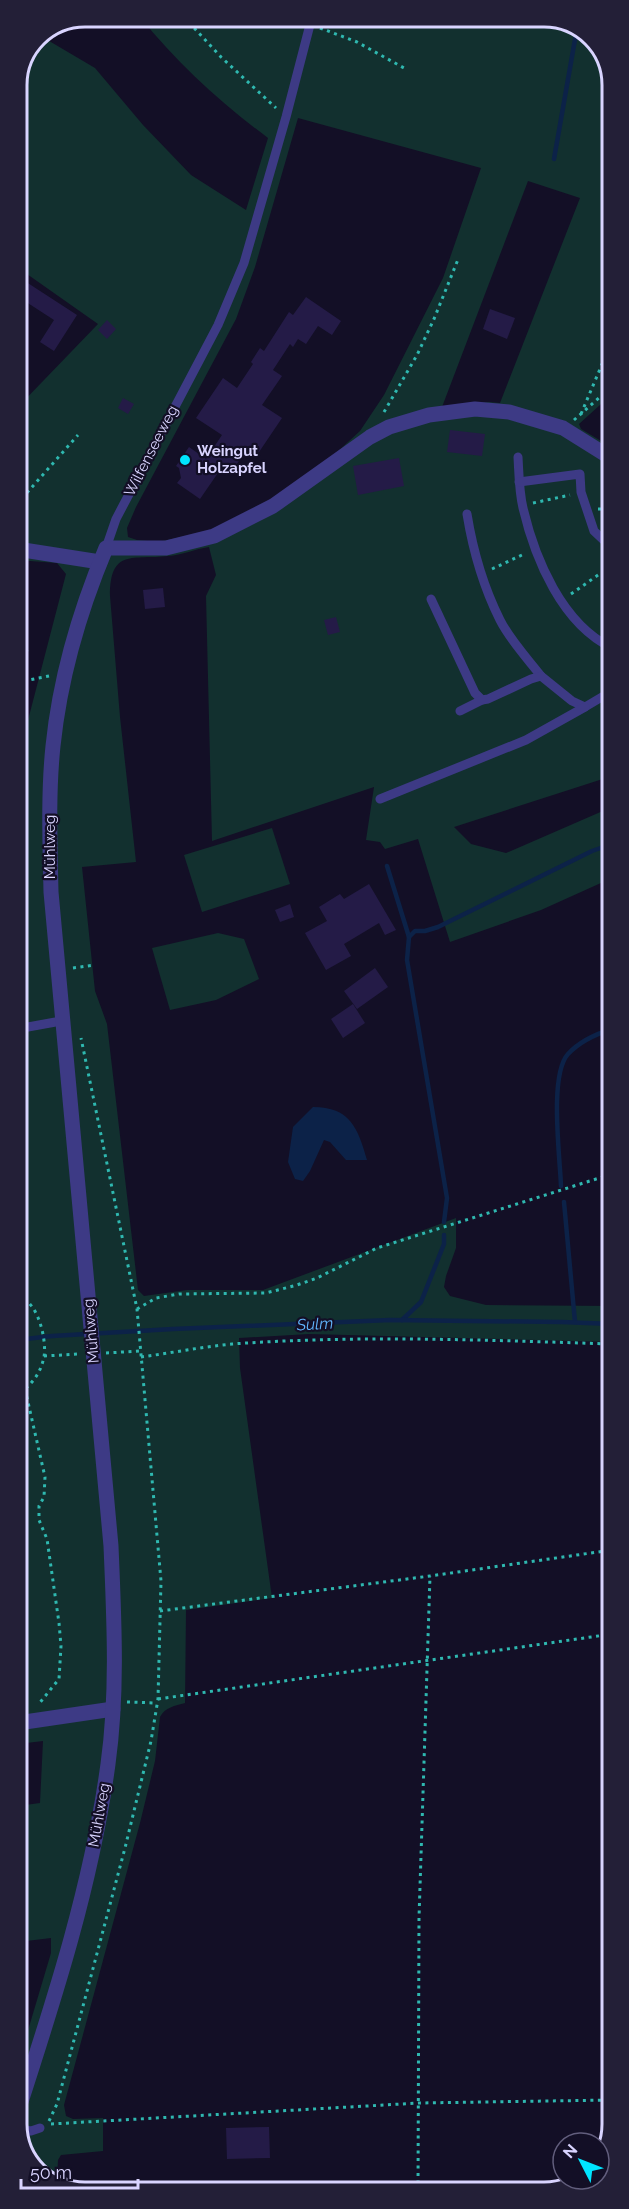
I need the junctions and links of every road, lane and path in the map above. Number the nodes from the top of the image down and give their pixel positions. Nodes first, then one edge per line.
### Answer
1 (193, 27) edge
2 (309, 27) edge
3 (324, 27) edge
4 (404, 68) dead end
5 (286, 117) junction
6 (459, 257) dead end
7 (602, 364) edge
8 (602, 395) edge
9 (581, 414) junction
10 (563, 428) junction
11 (78, 435) dead end
12 (370, 437) junction
13 (602, 452) edge
14 (518, 457) dead end
15 (519, 482) junction
16 (581, 492) junction
17 (27, 493) edge
18 (522, 506) junction
19 (467, 514) dead end
20 (602, 539) edge
21 (534, 549) junction
22 (27, 550) edge
23 (103, 555) junction
24 (602, 572) edge
25 (480, 575) junction
26 (431, 599) dead end
27 (562, 600) junction
28 (602, 641) edge
29 (66, 672) junction
30 (541, 676) junction
31 (27, 680) edge
32 (602, 697) edge
33 (482, 699) junction
34 (585, 707) junction
35 (460, 711) dead end
36 (380, 799) dead end
37 (95, 965) dead end
38 (57, 971) junction
39 (62, 1021) junction
40 (27, 1027) edge
41 (602, 1177) edge
42 (27, 1302) edge
43 (137, 1309) junction
44 (602, 1344) edge
45 (140, 1351) junction
46 (92, 1354) junction
47 (44, 1356) junction
48 (27, 1387) edge
49 (27, 1398) edge
50 (602, 1551) edge
51 (430, 1576) junction
52 (160, 1611) dead end
53 (602, 1635) edge
54 (428, 1661) junction
55 (113, 1706) junction
56 (27, 1716) edge
57 (27, 1722) edge
58 (27, 2082) edge
59 (602, 2100) edge
60 (419, 2103) junction
61 (44, 2126) joint
62 (28, 2130) edge
63 (418, 2182) edge

1 - 5 path
2 - 5 lane, Wilfenseeweg
3 - 4 path
5 - 23 lane, Wilfenseeweg
6 - 12 path
7 - 9 path
8 - 9 path
9 - 10 path
10 - 12 street
10 - 13 street
11 - 17 path
12 - 23 street
14 - 15 lane
15 - 16 lane
15 - 18 lane
16 - 18 path
16 - 20 lane
18 - 21 lane
19 - 25 lane
21 - 25 path
21 - 27 lane
22 - 23 street
23 - 29 street, Mühlweg
24 - 27 path
25 - 30 lane
26 - 33 lane
27 - 28 lane
29 - 31 path
29 - 38 street, Mühlweg
30 - 33 lane
30 - 34 lane
32 - 34 lane
33 - 35 lane
34 - 36 lane
37 - 38 path
38 - 39 street, Mühlweg
39 - 40 lane
39 - 43 path
39 - 46 street, Mühlweg
41 - 43 path
42 - 47 path
43 - 45 path
44 - 45 path
45 - 46 path
46 - 47 path
46 - 55 street, Mühlweg
47 - 48 path
49 - 56 path
50 - 51 path
51 - 52 path
51 - 54 path
53 - 54 path
54 - 55 path
54 - 60 path
55 - 57 street
55 - 58 street, Mühlweg
59 - 60 path
60 - 61 path
60 - 63 path
61 - 62 lane

